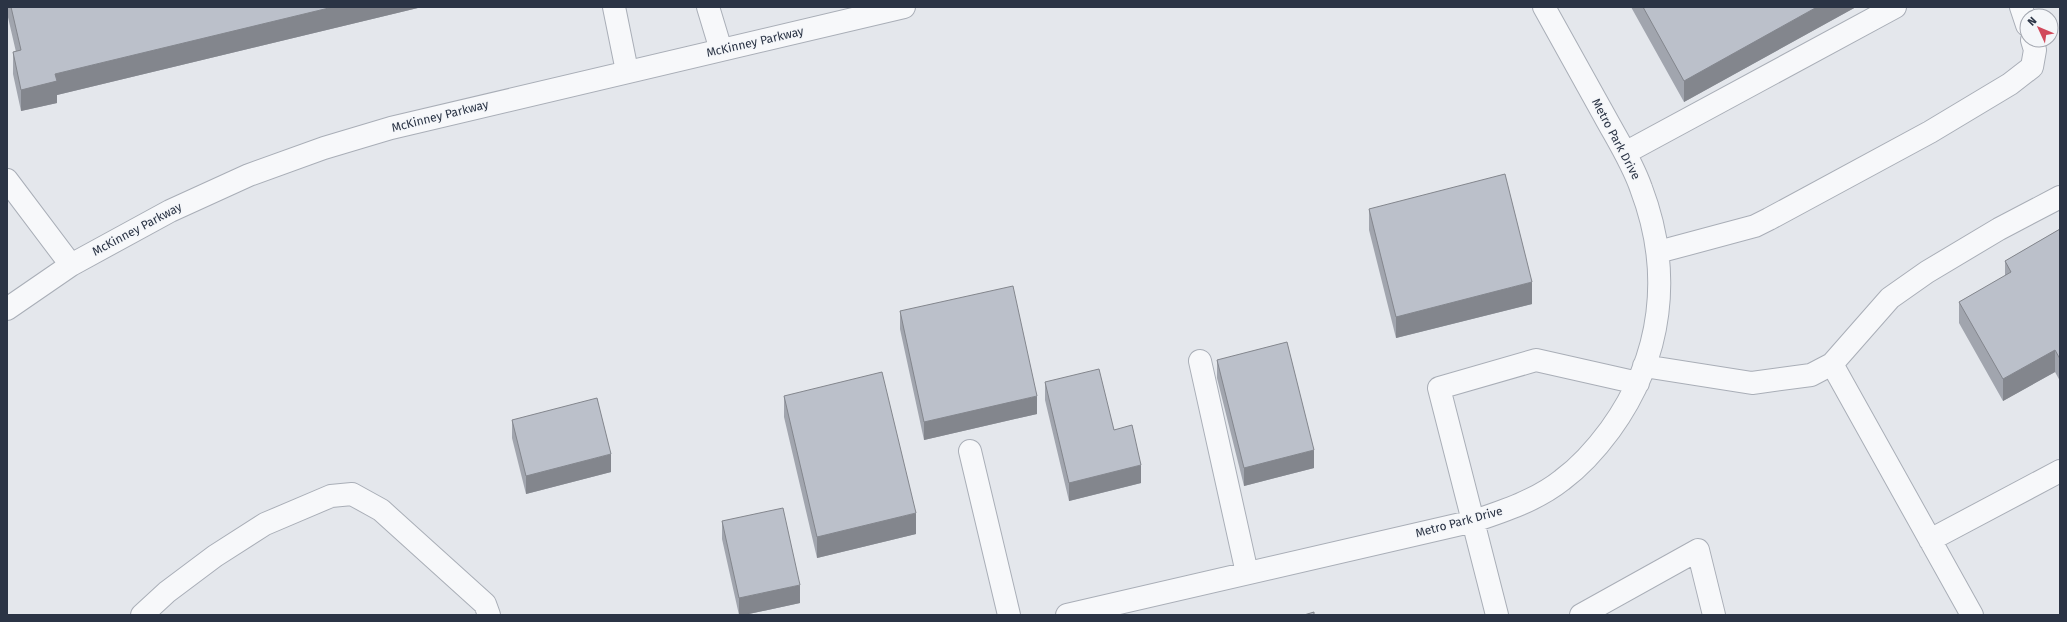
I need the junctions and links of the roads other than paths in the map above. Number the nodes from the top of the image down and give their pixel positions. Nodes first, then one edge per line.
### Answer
1 (614, 7) edge
2 (708, 7) edge
3 (904, 7) edge
4 (1544, 7) edge
5 (1896, 7) edge
6 (2034, 48) edge
7 (721, 50) junction
8 (628, 71) junction
9 (1625, 153) junction
10 (7, 180) edge
11 (2060, 197) edge
12 (1658, 252) junction
13 (71, 265) junction
14 (7, 309) edge
15 (1200, 360) dead end
16 (1832, 364) junction
17 (1641, 375) junction
18 (970, 451) dead end
19 (2060, 471) edge
20 (1474, 521) junction
21 (1930, 540) junction
22 (1247, 573) junction
23 (142, 615) edge
24 (488, 615) edge
25 (1009, 615) edge
26 (1067, 615) edge
27 (1497, 615) edge
28 (1581, 615) edge
29 (1714, 615) edge
30 (1972, 615) edge

1 - 8 street
2 - 7 street
3 - 7 street, McKinney Parkway
4 - 9 street, Metro Park Drive
5 - 9 street
6 - 12 street
7 - 8 street, McKinney Parkway
8 - 13 street, McKinney Parkway
9 - 12 street, Metro Park Drive
10 - 13 street
11 - 16 street
12 - 17 street, Metro Park Drive
13 - 14 street, McKinney Parkway
15 - 22 street
16 - 17 street
16 - 21 street
17 - 20 street, Metro Park Drive
17 - 20 street
18 - 25 street
19 - 21 street
20 - 22 street, Metro Park Drive
20 - 27 street
21 - 30 street
22 - 26 street, Metro Park Drive
23 - 24 street
28 - 29 street

